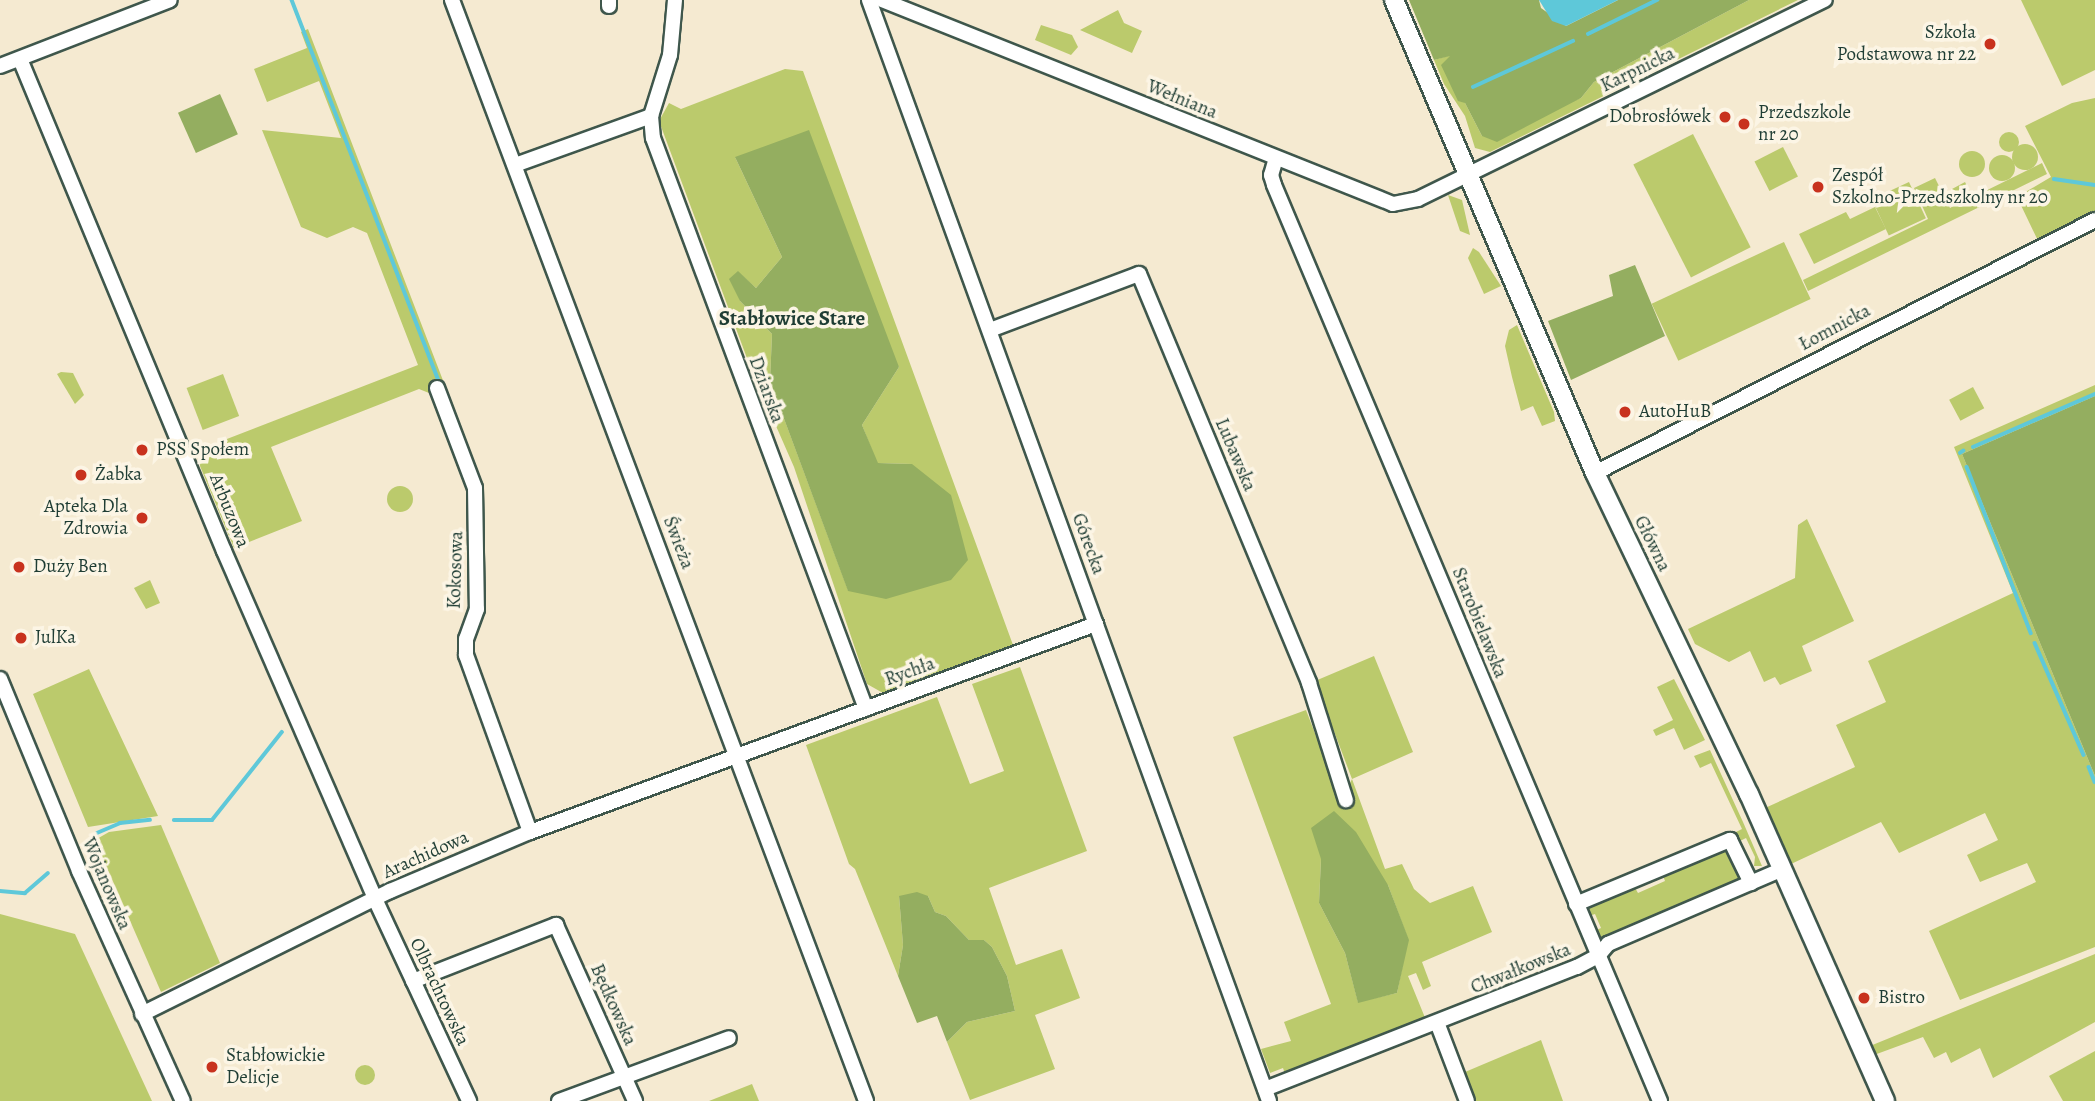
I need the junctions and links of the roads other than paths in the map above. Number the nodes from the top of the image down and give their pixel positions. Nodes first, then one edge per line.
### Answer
1 (170, 0) edge
2 (452, 0) edge
3 (675, 0) edge
4 (869, 0) edge
5 (882, 0) edge
6 (1394, 0) edge
7 (1825, 0) edge
8 (20, 59) junction
9 (0, 66) edge
10 (651, 116) junction
11 (1276, 158) junction
12 (515, 165) junction
13 (1468, 173) junction
14 (2095, 220) edge
15 (990, 330) junction
16 (437, 388) dead end
17 (1595, 473) junction
18 (1096, 624) junction
19 (0, 679) edge
20 (866, 709) junction
21 (737, 755) junction
22 (1346, 800) dead end
23 (530, 831) junction
24 (1783, 869) junction
25 (1751, 883) junction
26 (375, 899) junction
27 (1576, 904) junction
28 (1598, 956) junction
29 (413, 981) junction
30 (142, 1014) junction
31 (1438, 1025) junction
32 (729, 1038) dead end
33 (624, 1077) junction
34 (1267, 1095) edge
35 (183, 1101) edge
36 (469, 1101) edge
37 (559, 1101) edge
38 (635, 1101) edge
39 (866, 1101) edge
40 (1467, 1101) edge
41 (1660, 1101) edge
42 (1885, 1101) edge

1 - 8 street
2 - 12 street, Świeża
3 - 10 street
4 - 15 street, Górecka
5 - 11 street, Wełniana
6 - 13 street, Główna
7 - 13 street, Karpnicka
8 - 9 street
8 - 26 street, Arbuzowa
10 - 12 street
10 - 20 street, Dziarska
11 - 13 street, Wełniana
11 - 27 street, Starobielawska
12 - 21 street, Świeża
13 - 17 street, Główna
14 - 17 street, Łomnicka
15 - 18 street, Górecka
15 - 22 street, Lubawska
16 - 23 street, Kokosowa
17 - 24 street, Główna
18 - 20 street, Rychła
18 - 34 street, Górecka
19 - 30 street, Wojanowska
20 - 21 street, Rychła
21 - 23 street, Arachidowa
21 - 39 street, Świeża
23 - 26 street, Arachidowa
24 - 25 street, Chwałkowska
24 - 42 street, Główna
25 - 27 street
25 - 28 street, Chwałkowska
26 - 29 street, Olbrachtowska
26 - 30 street, Arachidowa
27 - 28 street, Starobielawska
28 - 31 street, Chwałkowska
28 - 41 street, Starobielawska
29 - 33 street, Będkowska
29 - 36 street, Olbrachtowska
30 - 35 street, Wojanowska
31 - 34 street, Chwałkowska
31 - 40 street
32 - 33 street
33 - 37 street
33 - 38 street, Będkowska

